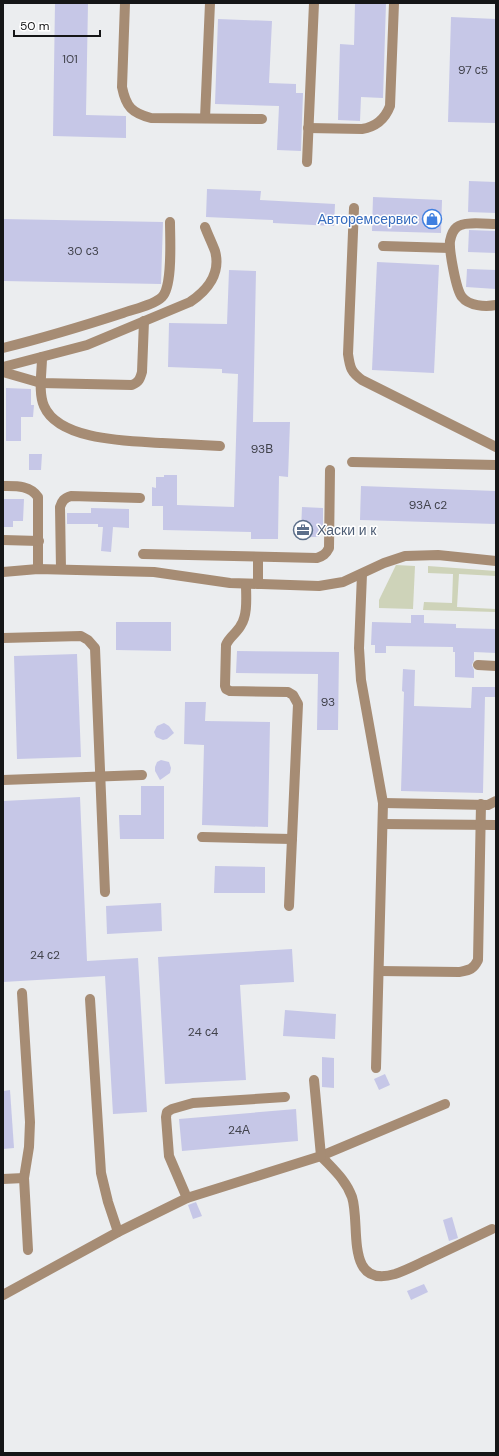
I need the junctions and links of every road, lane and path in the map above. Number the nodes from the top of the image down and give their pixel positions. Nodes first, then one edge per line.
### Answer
1 (125, 3) edge
2 (210, 3) edge
3 (314, 3) edge
4 (394, 3) edge
5 (205, 118) junction
6 (262, 119) dead end
7 (308, 128) junction
8 (307, 162) dead end
9 (354, 208) dead end
10 (170, 222) dead end
11 (496, 224) edge
12 (205, 227) dead end
13 (383, 246) dead end
14 (450, 248) junction
15 (496, 305) edge
16 (144, 321) junction
17 (3, 348) edge
18 (42, 357) junction
19 (3, 367) edge
20 (3, 372) edge
21 (41, 383) junction
22 (220, 446) dead end
23 (496, 447) edge
24 (352, 462) dead end
25 (496, 465) edge
26 (330, 470) dead end
27 (3, 486) edge
28 (140, 498) dead end
29 (3, 540) edge
30 (39, 541) junction
31 (143, 554) dead end
32 (258, 557) junction
33 (496, 561) edge
34 (38, 569) junction
35 (61, 569) junction
36 (3, 572) edge
37 (362, 574) junction
38 (246, 584) junction
39 (258, 584) junction
40 (3, 638) edge
41 (478, 665) dead end
42 (496, 666) edge
43 (142, 775) dead end
44 (100, 776) junction
45 (3, 780) edge
46 (496, 801) edge
47 (383, 803) junction
48 (481, 804) junction
49 (383, 824) junction
50 (480, 824) junction
51 (496, 825) edge
52 (202, 837) dead end
53 (292, 839) junction
54 (104, 892) dead end
55 (289, 906) dead end
56 (379, 971) junction
57 (22, 993) dead end
58 (90, 999) dead end
59 (376, 1068) dead end
60 (314, 1080) dead end
61 (285, 1097) dead end
62 (445, 1104) dead end
63 (321, 1156) junction
64 (24, 1178) junction
65 (3, 1179) edge
66 (187, 1198) junction
67 (492, 1229) dead end
68 (118, 1232) junction
69 (28, 1250) dead end
70 (3, 1295) edge

1 - 5 street
2 - 5 street
3 - 7 street
4 - 7 street
5 - 6 street
7 - 8 street
9 - 23 street
10 - 17 street
11 - 14 street
12 - 16 street
13 - 14 street
14 - 15 street
16 - 18 street
16 - 21 street
18 - 19 street
18 - 21 street
20 - 21 street
21 - 22 street
24 - 25 street
26 - 32 street
27 - 30 street
28 - 35 street
29 - 30 street
30 - 34 street
31 - 32 street
32 - 39 street
33 - 37 street
34 - 35 street
34 - 36 street
35 - 38 street
37 - 39 street
37 - 47 street
38 - 39 street
38 - 53 street
40 - 44 street
41 - 42 street
43 - 44 street
44 - 45 street
44 - 54 street
46 - 48 street
47 - 48 street
47 - 49 street
48 - 50 street
49 - 50 street
49 - 56 street
50 - 51 street
50 - 56 street
52 - 53 street
53 - 55 street
56 - 59 street
57 - 64 street
58 - 68 street
60 - 63 street
61 - 66 street
62 - 63 street
63 - 66 street
63 - 67 street
64 - 65 street
64 - 69 street
66 - 68 street
68 - 70 street

